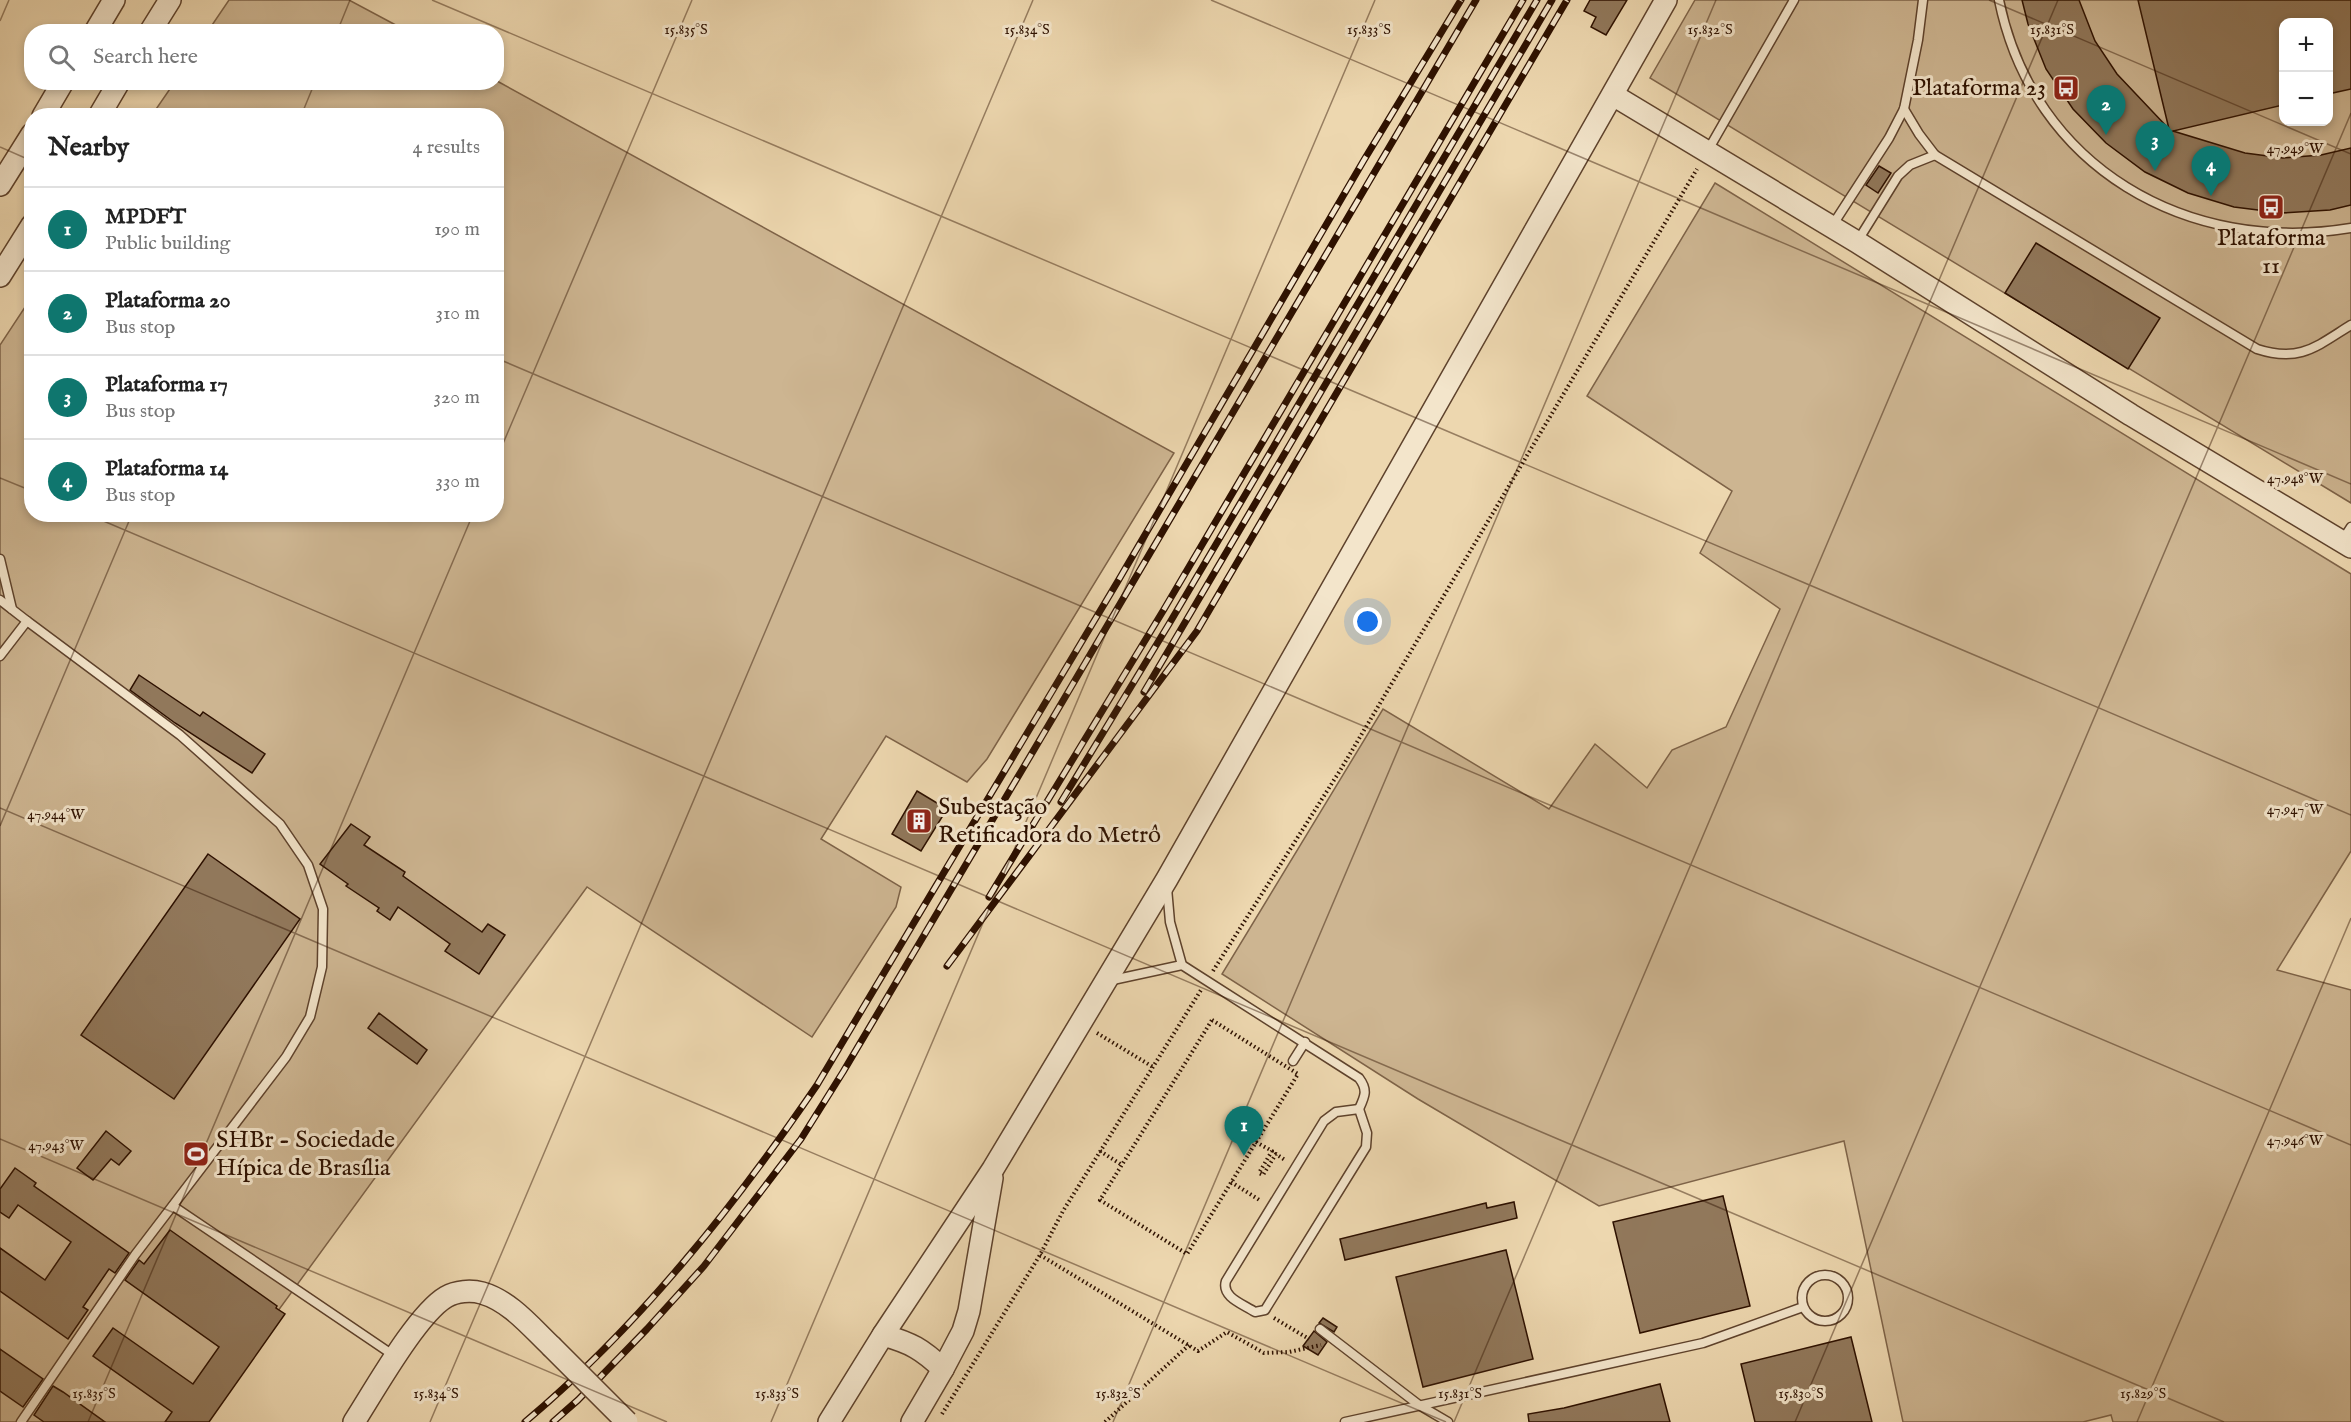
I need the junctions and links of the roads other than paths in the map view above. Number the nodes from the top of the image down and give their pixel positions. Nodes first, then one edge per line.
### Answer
1 (114, 0) edge
2 (170, 0) edge
3 (1666, 0) edge
4 (1794, 0) edge
5 (1923, 0) edge
6 (2000, 0) edge
7 (100, 24) edge
8 (155, 24) edge
9 (58, 90) edge
10 (114, 90) edge
11 (1613, 95) junction
12 (48, 108) edge
13 (104, 108) edge
14 (1904, 109) junction
15 (24, 147) edge
16 (1707, 152) junction
17 (1935, 155) junction
18 (0, 185) edge
19 (1832, 227) junction
20 (2351, 228) edge
21 (24, 238) edge
22 (1857, 242) junction
23 (0, 276) edge
24 (2351, 325) edge
25 (2348, 539) edge
26 (0, 559) edge
27 (0, 600) edge
28 (12, 609) junction
29 (27, 621) junction
30 (0, 656) edge
31 (1167, 879) junction
32 (1182, 965) junction
33 (1105, 982) junction
34 (1305, 1042) junction
35 (1293, 1061) dead end
36 (1359, 1109) junction
37 (993, 1169) junction
38 (173, 1206) junction
39 (1803, 1307) junction
40 (1320, 1329) dead end
41 (883, 1335) junction
42 (396, 1358) junction
43 (944, 1369) junction
44 (1419, 1405) junction
45 (21, 1422) edge
46 (354, 1422) edge
47 (627, 1422) edge
48 (829, 1422) edge
49 (912, 1422) edge
50 (1345, 1422) edge
51 (1448, 1422) edge

1 - 7 street
2 - 8 street
3 - 11 street
4 - 16 lane
5 - 14 lane
6 - 20 lane
9 - 12 street
10 - 13 street
11 - 16 street
11 - 31 street
14 - 17 lane
14 - 19 lane
15 - 18 street
16 - 19 street
17 - 22 lane
17 - 24 lane
19 - 22 street
21 - 23 street
22 - 25 street
26 - 28 lane
27 - 28 lane
28 - 29 lane
29 - 30 lane
29 - 38 lane
31 - 32 lane
31 - 33 street
32 - 33 lane
32 - 34 lane
33 - 37 street
34 - 35 lane
34 - 36 lane
36 - 36 lane
37 - 41 street
37 - 43 street
38 - 42 lane
38 - 45 lane
39 - 39 lane
39 - 44 lane
40 - 44 lane
41 - 43 street
41 - 48 street
42 - 46 street
42 - 47 street, bridge
43 - 49 street
44 - 50 lane
44 - 51 lane

